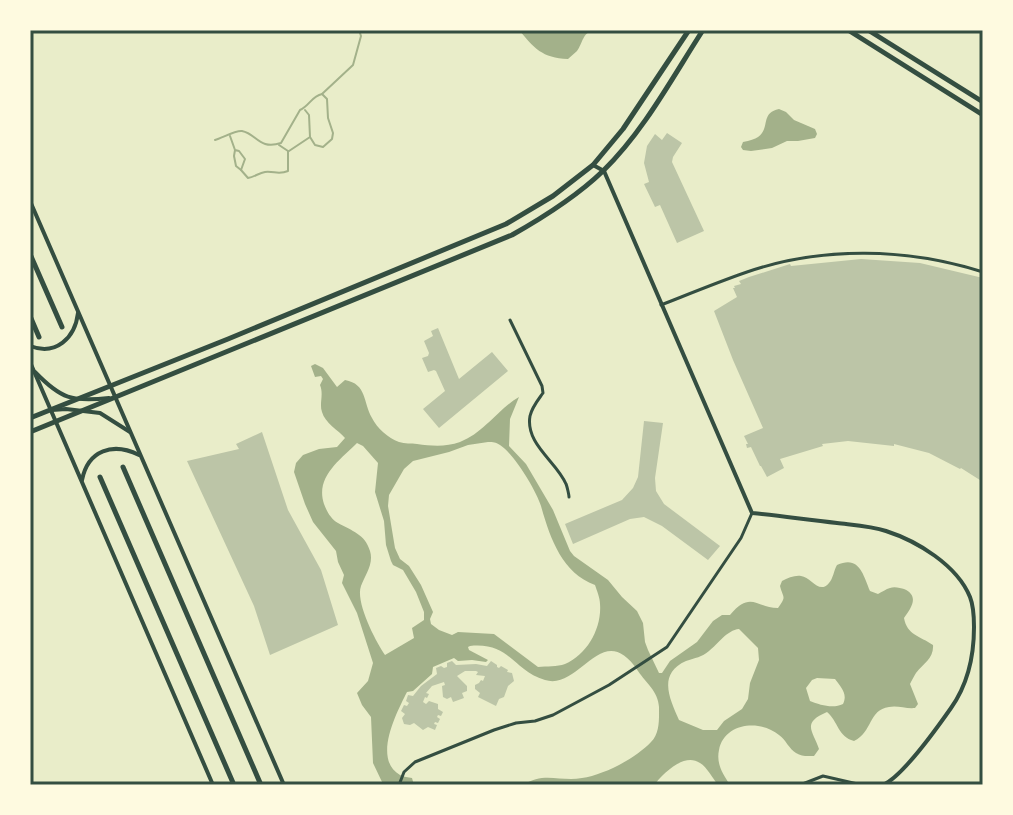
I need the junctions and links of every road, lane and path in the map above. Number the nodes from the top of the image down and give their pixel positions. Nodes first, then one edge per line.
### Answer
1 (689, 30) edge
2 (703, 30) edge
3 (848, 30) edge
4 (868, 30) edge
5 (983, 102) edge
6 (983, 115) edge
7 (593, 165) junction
8 (604, 171) junction
9 (30, 201) edge
10 (30, 254) edge
11 (983, 272) edge
12 (661, 305) junction
13 (78, 312) junction
14 (30, 316) edge
15 (510, 320) dead end
16 (62, 327) dead end
17 (39, 337) dead end
18 (30, 346) edge
19 (30, 362) edge
20 (34, 370) junction
21 (111, 386) junction
22 (115, 397) junction
23 (77, 399) junction
24 (50, 410) junction
25 (83, 411) junction
26 (30, 418) edge
27 (55, 422) junction
28 (30, 432) edge
29 (131, 432) junction
30 (141, 456) junction
31 (123, 467) dead end
32 (100, 477) dead end
33 (81, 482) junction
34 (569, 497) dead end
35 (752, 513) junction
36 (213, 785) edge
37 (234, 785) edge
38 (261, 785) edge
39 (284, 785) edge
40 (399, 785) edge
41 (800, 785) edge
42 (862, 785) edge
43 (883, 785) edge

1 - 7 main road
2 - 8 main road
3 - 6 main road
4 - 5 main road
7 - 8 street
7 - 21 main road
8 - 12 street
8 - 22 main road
9 - 13 street
10 - 16 main road
11 - 12 street
12 - 35 street
13 - 18 street
13 - 21 street
14 - 17 main road
15 - 34 street
19 - 20 street
20 - 23 street
20 - 24 street
21 - 22 street
21 - 23 main road
22 - 23 street
22 - 25 main road
22 - 29 street
23 - 24 main road
24 - 25 street
24 - 26 main road
24 - 27 street
25 - 27 main road
25 - 29 street
27 - 28 main road
27 - 33 street
29 - 30 street
30 - 33 street
30 - 39 street
31 - 38 main road
32 - 37 main road
33 - 36 street
35 - 40 street
35 - 43 street
41 - 42 street

